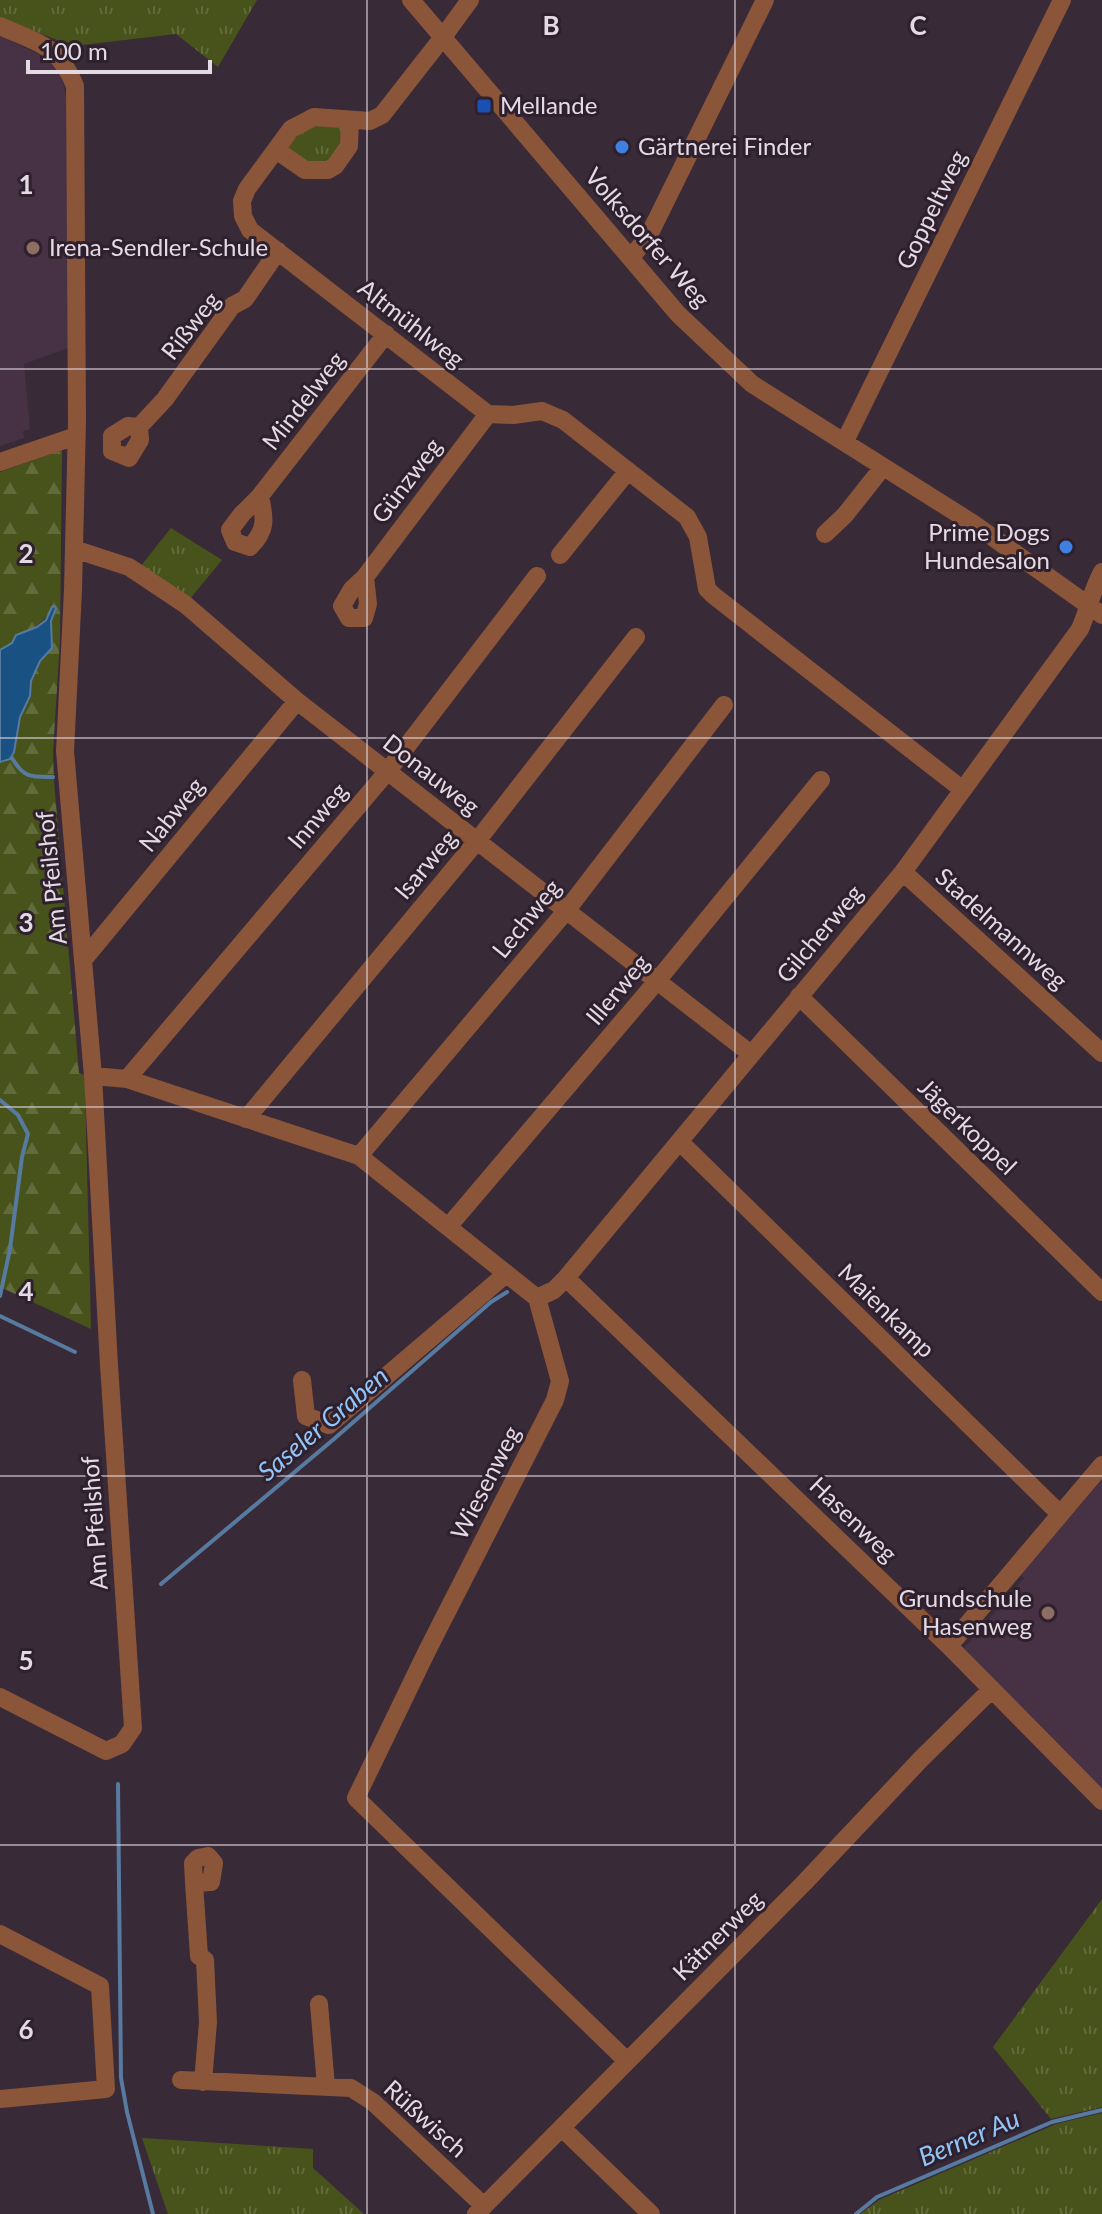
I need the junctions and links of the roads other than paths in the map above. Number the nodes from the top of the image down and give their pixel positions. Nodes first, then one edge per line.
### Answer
1 (411, 0) edge
2 (470, 0) edge
3 (765, 0) edge
4 (1062, 0) edge
5 (0, 26) edge
6 (443, 37) junction
7 (350, 121) junction
8 (276, 150) junction
9 (278, 251) junction
10 (631, 257) junction
11 (386, 334) junction
12 (488, 414) junction
13 (139, 427) dead end
14 (76, 436) junction
15 (845, 441) junction
16 (0, 462) edge
17 (883, 467) junction
18 (627, 472) junction
19 (260, 496) dead end
20 (825, 534) dead end
21 (74, 549) junction
22 (560, 555) dead end
23 (1102, 572) edge
24 (537, 576) dead end
25 (365, 577) dead end
26 (1096, 611) edge
27 (636, 637) dead end
28 (297, 701) junction
29 (724, 705) dead end
30 (387, 772) junction
31 (821, 780) dead end
32 (963, 790) junction
33 (477, 841) junction
34 (903, 872) junction
35 (566, 911) junction
36 (84, 959) junction
37 (657, 981) junction
38 (799, 996) junction
39 (1102, 1053) edge
40 (751, 1054) junction
41 (93, 1076) junction
42 (127, 1079) junction
43 (246, 1119) junction
44 (680, 1142) junction
45 (359, 1156) junction
46 (448, 1227) junction
47 (506, 1274) junction
48 (566, 1278) junction
49 (1102, 1292) edge
50 (537, 1298) junction
51 (302, 1380) dead end
52 (1102, 1465) edge
53 (1060, 1514) junction
54 (949, 1646) junction
55 (992, 1689) junction
56 (0, 1697) edge
57 (1102, 1801) edge
58 (194, 1883) dead end
59 (0, 1934) edge
60 (319, 2004) dead end
61 (627, 2061) junction
62 (181, 2080) dead end
63 (203, 2082) junction
64 (326, 2086) junction
65 (0, 2099) edge
66 (562, 2128) junction
67 (480, 2210) edge
68 (651, 2214) edge

1 - 6 street, Volksdorfer Weg
2 - 6 street
3 - 10 street
4 - 15 street, Goppeltweg
5 - 14 street, Am Pfeilshof
6 - 7 street, Altmühlweg
6 - 10 street, Volksdorfer Weg
7 - 8 street, Altmühlweg
7 - 8 street
8 - 9 street, Altmühlweg
9 - 11 street, Altmühlweg
9 - 13 street, Rißweg
10 - 15 street, Volksdorfer Weg
11 - 12 street, Altmühlweg
11 - 19 street, Mindelweg
12 - 18 street
12 - 25 street, Günzweg
14 - 16 street
14 - 21 street, Am Pfeilshof
15 - 17 street, Volksdorfer Weg
17 - 20 street
17 - 26 street, Volksdorfer Weg
18 - 22 street
18 - 32 street
21 - 28 street, Donauweg
21 - 36 street, Am Pfeilshof
23 - 26 street, Gilcherweg
24 - 30 street, Innweg
26 - 32 street, Gilcherweg
27 - 33 street, Isarweg
28 - 30 street, Donauweg
28 - 36 street, Nabweg
29 - 35 street, Lechweg
30 - 33 street, Donauweg
30 - 42 street, Innweg
31 - 37 street, Illerweg
32 - 34 street, Gilcherweg
33 - 35 street, Donauweg
33 - 43 street, Isarweg
34 - 38 street, Gilcherweg
34 - 39 street, Stadelmannweg
35 - 37 street, Donauweg
35 - 45 street, Lechweg
36 - 41 street, Am Pfeilshof
37 - 40 street, Donauweg
37 - 46 street, Illerweg
38 - 40 street, Gilcherweg
38 - 49 street, Jägerkoppel
40 - 44 street, Gilcherweg
41 - 42 street
41 - 56 street, Am Pfeilshof
42 - 43 street
43 - 45 street
44 - 48 street, Gilcherweg
44 - 53 street, Maienkamp
45 - 46 street
46 - 47 street
47 - 50 street
47 - 51 street
48 - 50 street, Gilcherweg
48 - 54 street, Hasenweg
50 - 61 street, Wiesenweg
52 - 53 street
53 - 54 street
54 - 55 street, Hasenweg
55 - 57 street, Hasenweg
55 - 61 street, Kätnerweg
58 - 63 street
59 - 65 street
60 - 64 street
61 - 66 street, Kätnerweg
62 - 63 street, Rüßwisch
63 - 64 street, Rüßwisch
64 - 67 street, Rüßwisch
66 - 67 street, Kätnerweg
66 - 68 street

